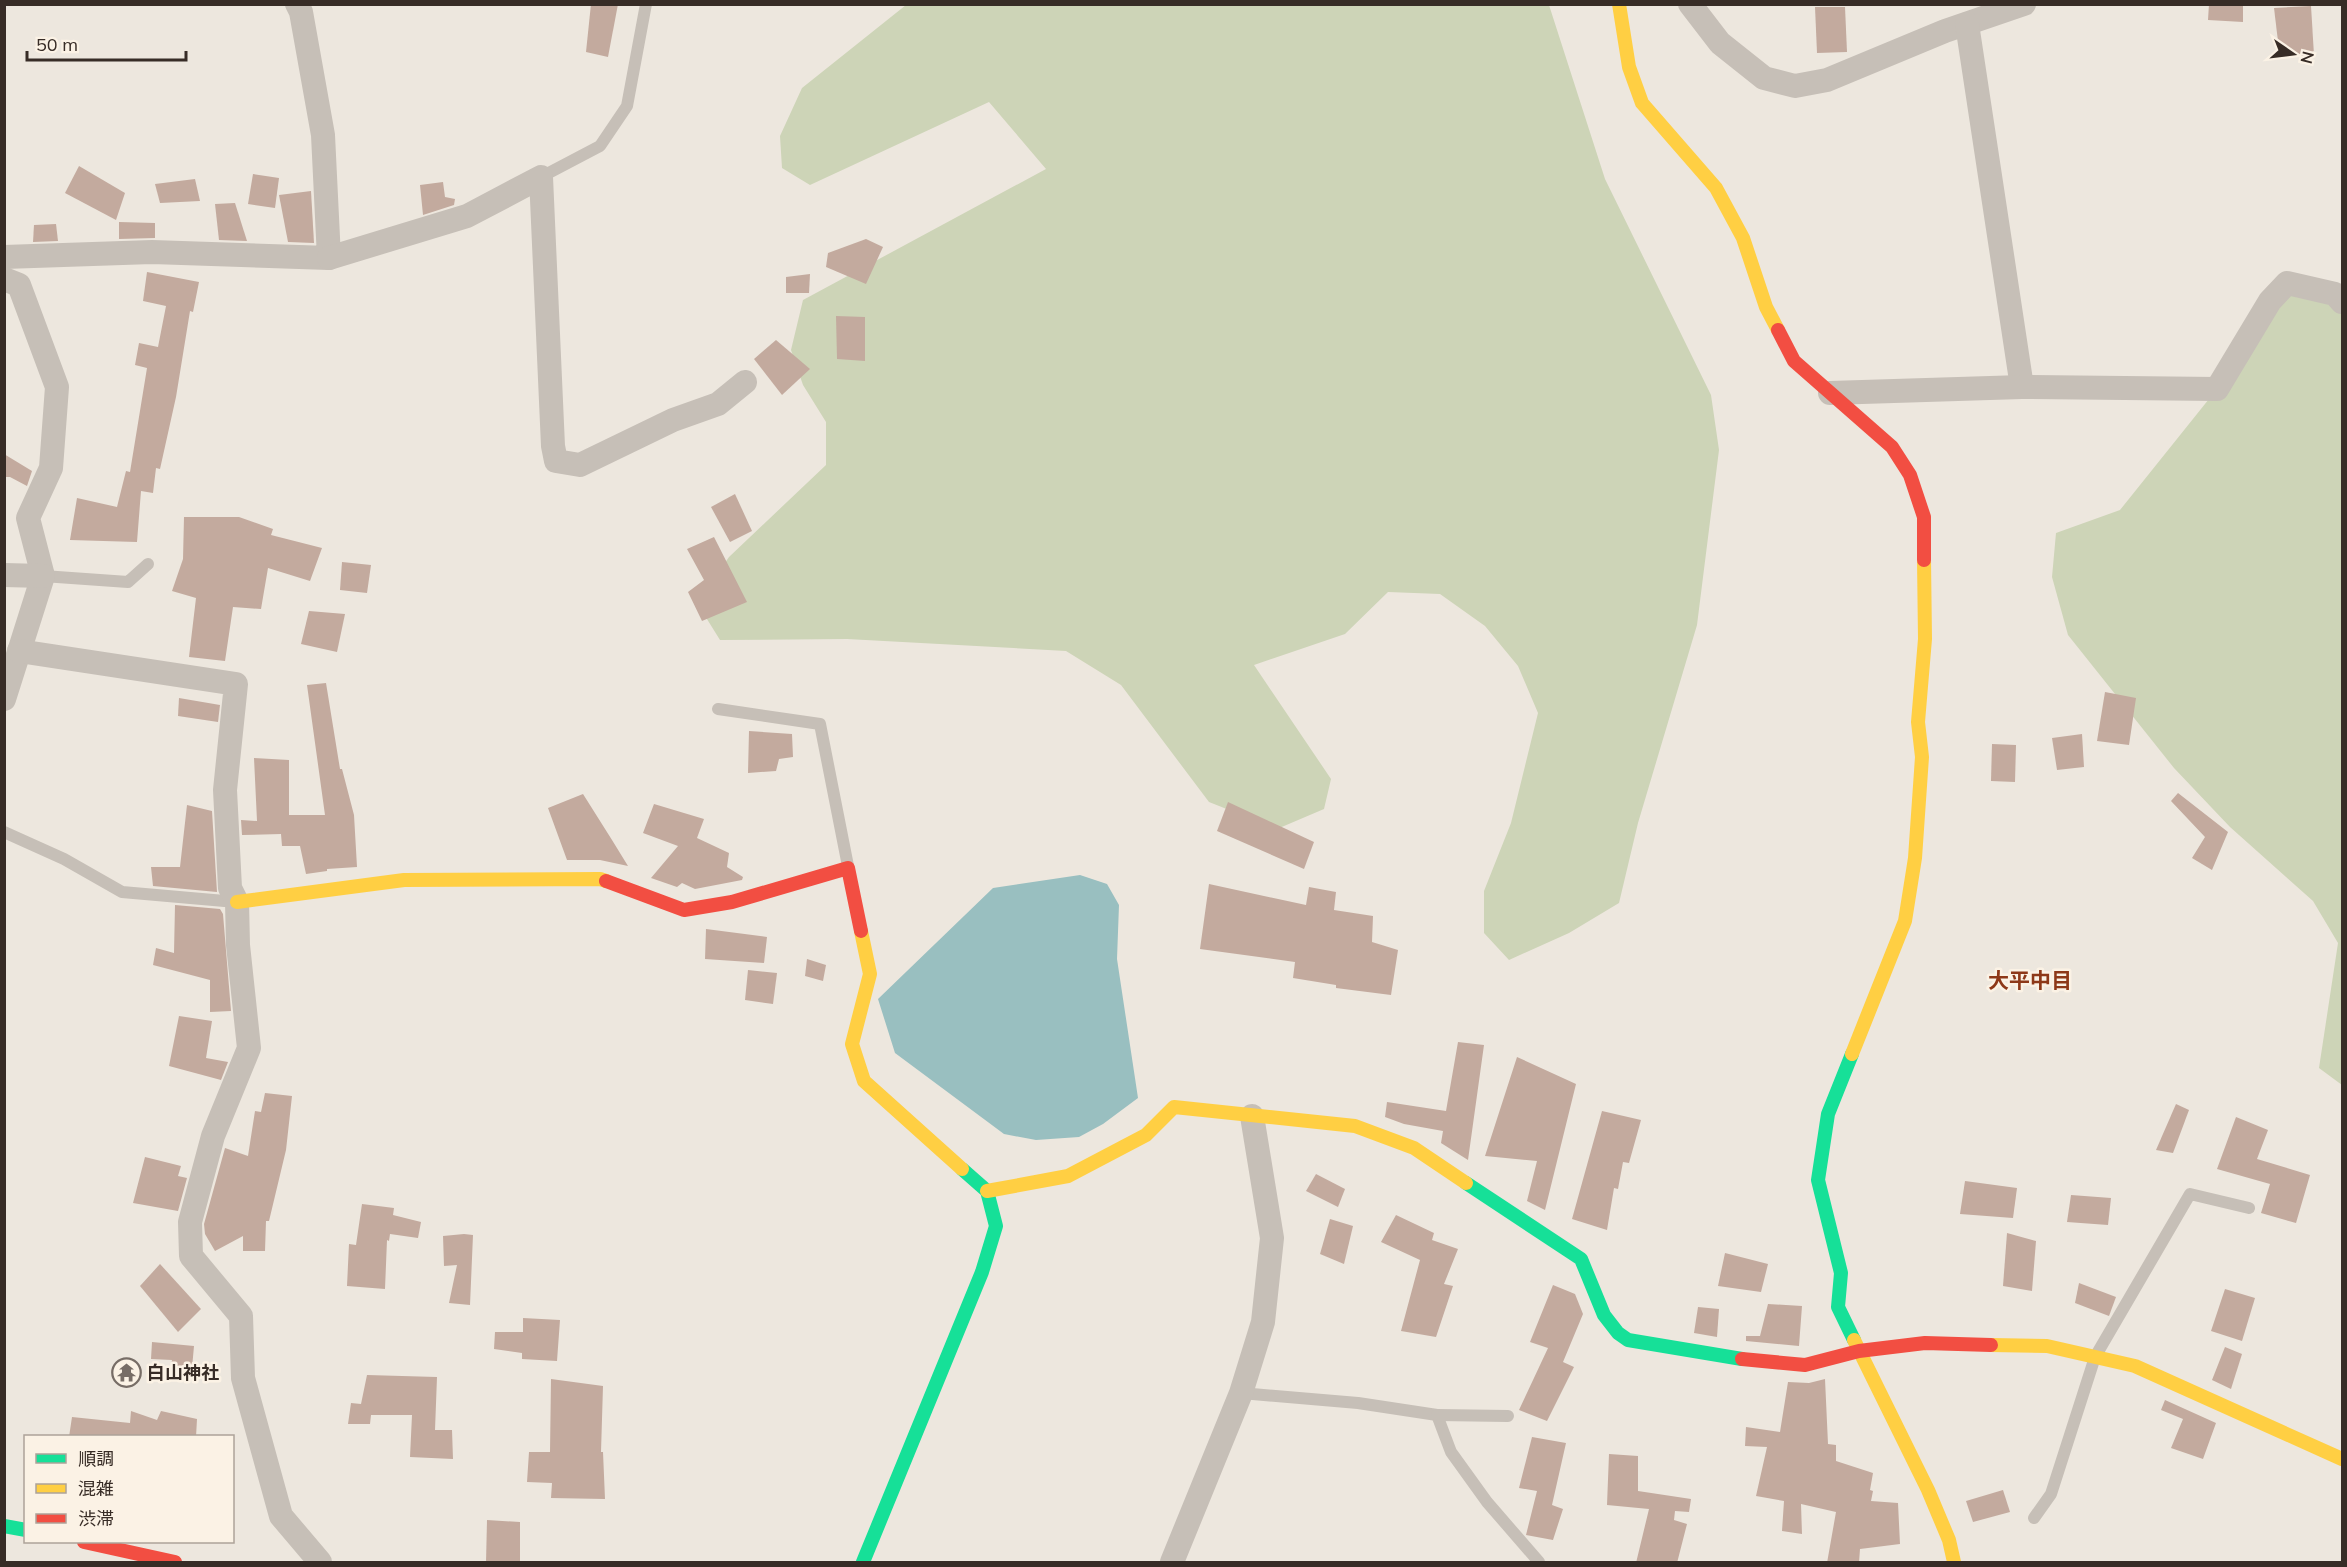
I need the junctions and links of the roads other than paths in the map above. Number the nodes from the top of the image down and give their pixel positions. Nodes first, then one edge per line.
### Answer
1 (297, 4) edge
2 (646, 4) edge
3 (1619, 4) edge
4 (1690, 4) edge
5 (2024, 4) edge
6 (1967, 24) junction
7 (541, 177) junction
8 (4, 257) edge
9 (329, 258) junction
10 (4, 279) edge
11 (2343, 302) edge
12 (745, 382) dead end
13 (2022, 387) junction
14 (1830, 393) junction
15 (148, 564) dead end
16 (4, 575) edge
17 (43, 576) junction
18 (19, 651) junction
19 (4, 699) edge
20 (718, 709) dead end
21 (4, 832) edge
22 (848, 868) junction
23 (237, 902) junction
24 (1252, 1116) junction
25 (987, 1191) junction
26 (2248, 1208) dead end
27 (1859, 1351) junction
28 (2095, 1357) junction
29 (1241, 1393) junction
30 (1437, 1415) junction
31 (1508, 1416) dead end
32 (2343, 1460) edge
33 (2034, 1518) dead end
34 (4, 1526) edge
35 (24, 1530) edge
36 (88, 1543) edge
37 (175, 1563) edge
38 (320, 1563) edge
39 (863, 1563) edge
40 (1172, 1563) edge
41 (1539, 1563) edge
42 (1954, 1563) edge

1 - 9 street
2 - 7 lane
3 - 14 main road
4 - 6 street
5 - 6 street
6 - 13 street
7 - 9 street
7 - 12 street
8 - 9 street
10 - 17 street
11 - 13 street
13 - 14 street
14 - 27 main road
15 - 17 lane
16 - 17 street
17 - 18 street
18 - 19 street
18 - 23 street
20 - 22 lane
21 - 23 lane
22 - 23 main road
22 - 25 main road
23 - 38 street
24 - 25 main road
24 - 27 main road
24 - 29 street
25 - 39 main road
26 - 28 lane
27 - 28 main road
27 - 42 main road
28 - 32 main road
28 - 33 lane
29 - 30 lane
29 - 40 street
30 - 31 lane
30 - 41 lane
34 - 35 main road
36 - 37 main road

